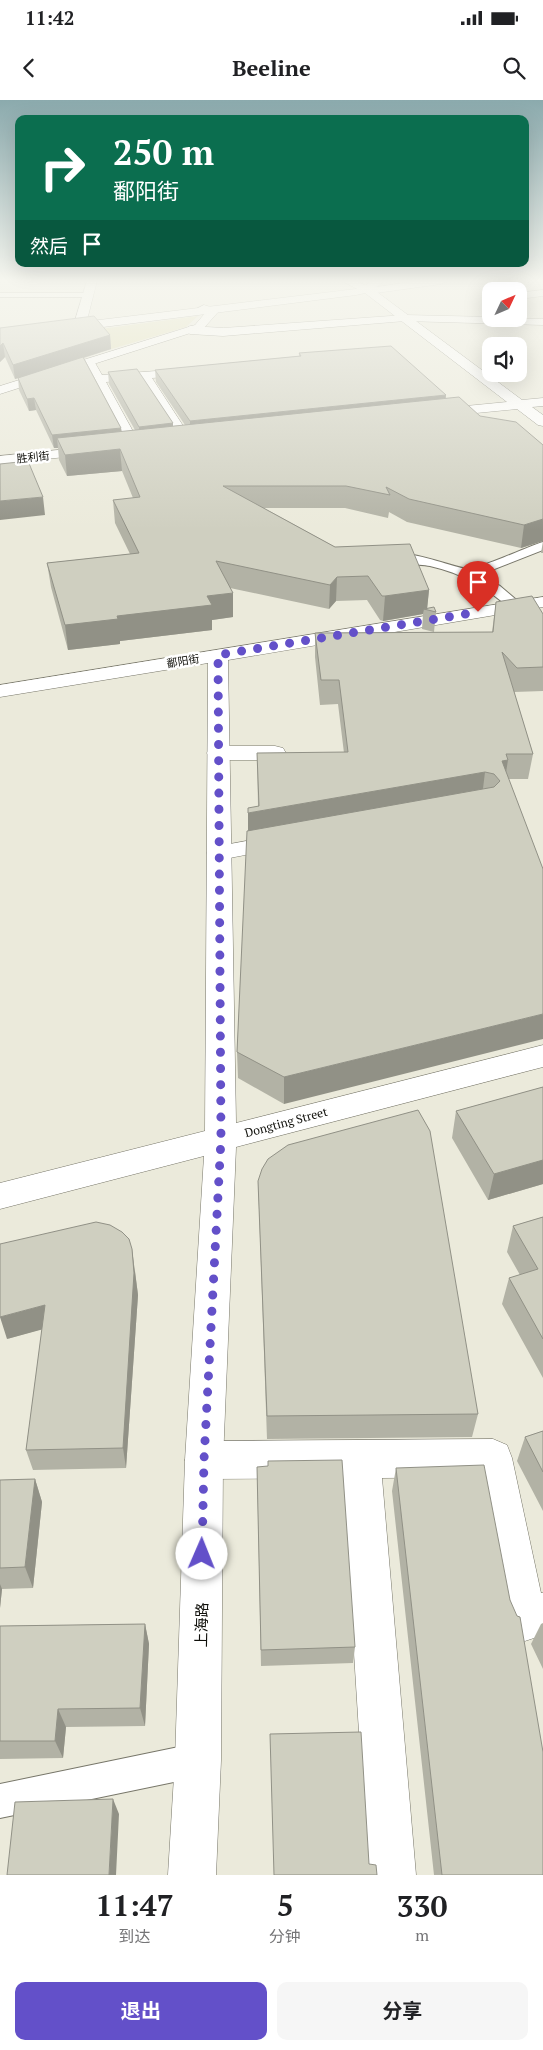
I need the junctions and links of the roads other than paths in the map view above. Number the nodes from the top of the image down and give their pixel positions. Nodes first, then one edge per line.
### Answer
1 (83, 364) edge
2 (90, 364) edge
3 (466, 364) edge
4 (209, 370) edge
5 (142, 375) junction
6 (98, 379) junction
7 (0, 390) edge
8 (543, 402) edge
9 (520, 404) junction
10 (422, 414) edge
11 (543, 422) edge
12 (168, 442) edge
13 (152, 444) edge
14 (134, 446) junction
15 (0, 460) edge
16 (543, 546) edge
17 (377, 558) edge
18 (467, 575) junction
19 (543, 602) edge
20 (515, 606) junction
21 (218, 655) junction
22 (0, 691) edge
23 (275, 752) edge
24 (218, 754) junction
25 (306, 837) edge
26 (219, 853) junction
27 (543, 1056) edge
28 (221, 1139) junction
29 (0, 1196) edge
30 (362, 1459) junction
31 (204, 1460) junction
32 (543, 1614) edge
33 (198, 1760) junction
34 (0, 1802) edge
35 (192, 1875) edge
36 (392, 1875) edge

1 - 7 street
2 - 6 street
3 - 9 street
4 - 5 street
5 - 6 street
5 - 12 street
6 - 14 street
8 - 9 street
9 - 10 street
9 - 11 street
13 - 14 street, 胜利街
14 - 15 street, 胜利街
16 - 18 lane
17 - 18 lane
18 - 20 lane
19 - 20 street, 鄱阳街
20 - 21 street, 鄱阳街
21 - 22 street, 鄱阳街
21 - 24 street, 上海路
23 - 24 street
24 - 26 street, 上海路
25 - 26 street
26 - 28 street, 上海路
27 - 28 street, Dongting Street
28 - 29 street, Dongting Street
28 - 31 street, 上海路
30 - 31 street
30 - 32 street
30 - 36 street
31 - 33 street, 上海路
33 - 34 lane
33 - 35 street, 上海路

